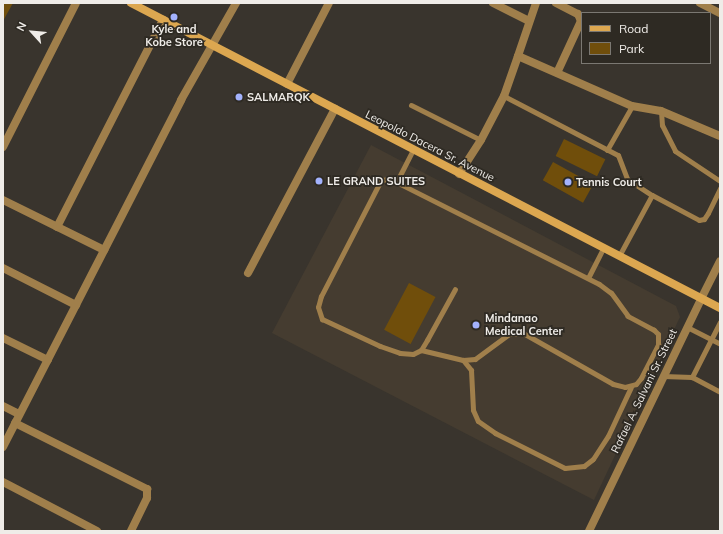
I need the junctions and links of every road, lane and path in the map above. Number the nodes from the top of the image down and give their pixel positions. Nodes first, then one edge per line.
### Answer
1 (76, 3) edge
2 (131, 3) edge
3 (236, 3) edge
4 (329, 3) edge
5 (493, 3) edge
6 (536, 3) edge
7 (556, 3) edge
8 (700, 3) edge
9 (720, 13) edge
10 (163, 20) junction
11 (528, 21) junction
12 (212, 45) junction
13 (518, 56) junction
14 (557, 73) junction
15 (288, 84) junction
16 (504, 96) junction
17 (411, 105) dead end
18 (632, 106) junction
19 (335, 109) junction
20 (661, 111) junction
21 (720, 136) edge
22 (481, 140) junction
23 (3, 147) edge
24 (413, 150) junction
25 (607, 150) junction
26 (459, 174) junction
27 (397, 181) junction
28 (720, 181) edge
29 (720, 188) edge
30 (652, 195) junction
31 (3, 200) edge
32 (57, 227) junction
33 (603, 248) junction
34 (104, 250) junction
35 (619, 256) junction
36 (720, 260) edge
37 (3, 268) edge
38 (248, 273) dead end
39 (588, 278) junction
40 (455, 289) dead end
41 (701, 299) junction
42 (76, 305) junction
43 (720, 308) edge
44 (720, 322) edge
45 (687, 327) junction
46 (3, 338) edge
47 (711, 340) junction
48 (720, 344) edge
49 (421, 350) junction
50 (48, 360) junction
51 (463, 360) junction
52 (663, 376) junction
53 (692, 377) junction
54 (631, 387) junction
55 (720, 392) edge
56 (3, 406) edge
57 (19, 414) junction
58 (15, 423) junction
59 (3, 447) edge
60 (3, 482) edge
61 (97, 531) edge
62 (131, 531) edge
63 (589, 531) edge

1 - 23 street
2 - 10 main road, Leopoldo Dacera Sr. Avenue
3 - 12 street
4 - 15 street
5 - 11 street
6 - 11 street
7 - 14 street
8 - 9 street
10 - 12 main road, Leopoldo Dacera Sr. Avenue
10 - 32 street
11 - 13 street
12 - 15 main road, Leopoldo Dacera Sr. Avenue
12 - 34 street
13 - 14 street
13 - 16 street
14 - 18 street
15 - 19 main road, Leopoldo Dacera Sr. Avenue
16 - 22 street
16 - 25 lane
17 - 22 lane
18 - 20 street
18 - 25 lane
19 - 24 main road, Leopoldo Dacera Sr. Avenue
19 - 38 street
20 - 21 street
20 - 28 lane
22 - 26 street
24 - 26 main road, Leopoldo Dacera Sr. Avenue
24 - 27 lane
25 - 30 lane
26 - 33 main road, Leopoldo Dacera Sr. Avenue
27 - 39 lane
27 - 49 lane
29 - 30 lane
30 - 35 lane
31 - 32 street
32 - 34 street
33 - 35 main road, Leopoldo Dacera Sr. Avenue
33 - 39 lane
34 - 42 street
35 - 41 main road, Leopoldo Dacera Sr. Avenue
36 - 41 street, Rafael A. Salvani Sr. Street
37 - 42 street
39 - 54 lane
40 - 49 lane
41 - 43 main road, Leopoldo Dacera Sr. Avenue
41 - 45 street, Rafael A. Salvani Sr. Street
42 - 50 street
44 - 47 lane
45 - 47 lane
45 - 52 street, Rafael A. Salvani Sr. Street
46 - 50 street
47 - 48 lane
47 - 53 lane
49 - 51 lane
50 - 57 street
51 - 54 lane
51 - 54 lane
52 - 53 lane
52 - 63 street, Rafael A. Salvani Sr. Street
53 - 55 lane
56 - 57 street
57 - 58 street
58 - 59 street
58 - 62 street
60 - 61 street

